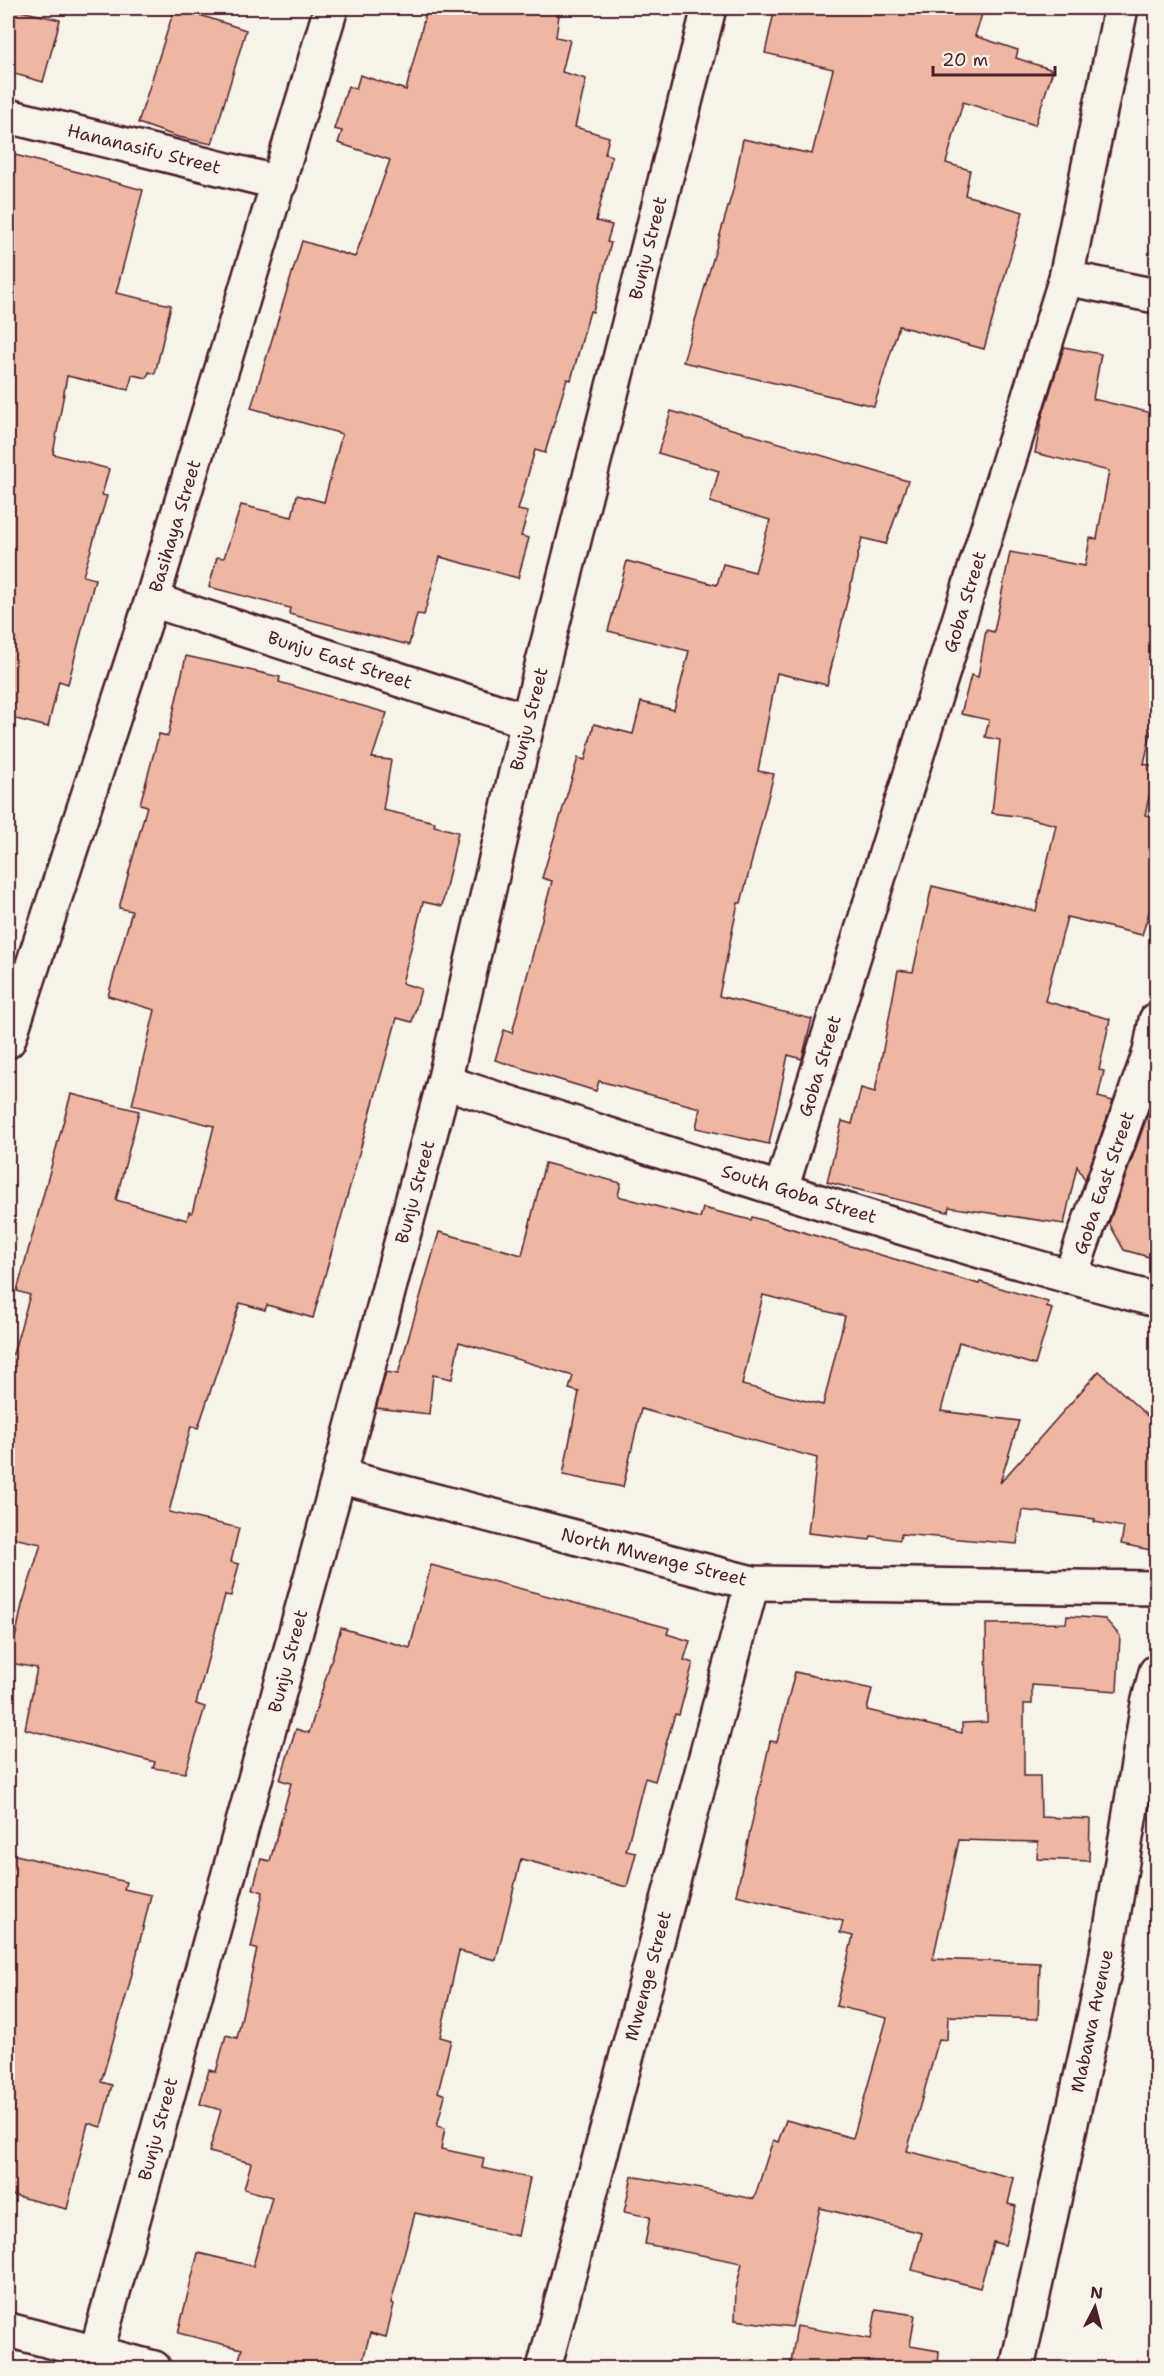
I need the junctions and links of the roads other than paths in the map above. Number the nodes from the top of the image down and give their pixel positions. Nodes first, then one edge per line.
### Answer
1 (331, 8) edge
2 (709, 8) edge
3 (1121, 8) edge
4 (8, 116) edge
5 (280, 183) junction
6 (1066, 278) junction
7 (1156, 296) edge
8 (153, 600) junction
9 (528, 721) junction
10 (1156, 1020) edge
11 (8, 1037) edge
12 (444, 1082) junction
13 (782, 1190) junction
14 (1070, 1277) junction
15 (1156, 1300) edge
16 (339, 1476) junction
17 (752, 1583) junction
18 (1156, 1588) edge
19 (1156, 1672) edge
20 (8, 2330) edge
21 (94, 2361) edge
22 (154, 2368) edge
23 (544, 2368) edge
24 (1017, 2368) edge

1 - 5 street, Basihaya Street
2 - 9 street, Bunju Street
3 - 6 street, Goba Street
4 - 5 street, Hananasifu Street
5 - 8 street, Basihaya Street
6 - 7 street
6 - 13 street, Goba Street
8 - 9 street, Bunju East Street
8 - 11 street, Basihaya Street
9 - 12 street, Bunju Street
10 - 14 street, Goba East Street
12 - 13 street, South Goba Street
12 - 16 street, Bunju Street
13 - 14 street, South Goba Street
14 - 15 street, South Goba Street
16 - 17 street, North Mwenge Street
16 - 21 street, Bunju Street
17 - 18 street, North Mwenge Street
17 - 23 street, Mwenge Street
19 - 24 street, Mabawa Avenue
20 - 21 street
21 - 22 street

